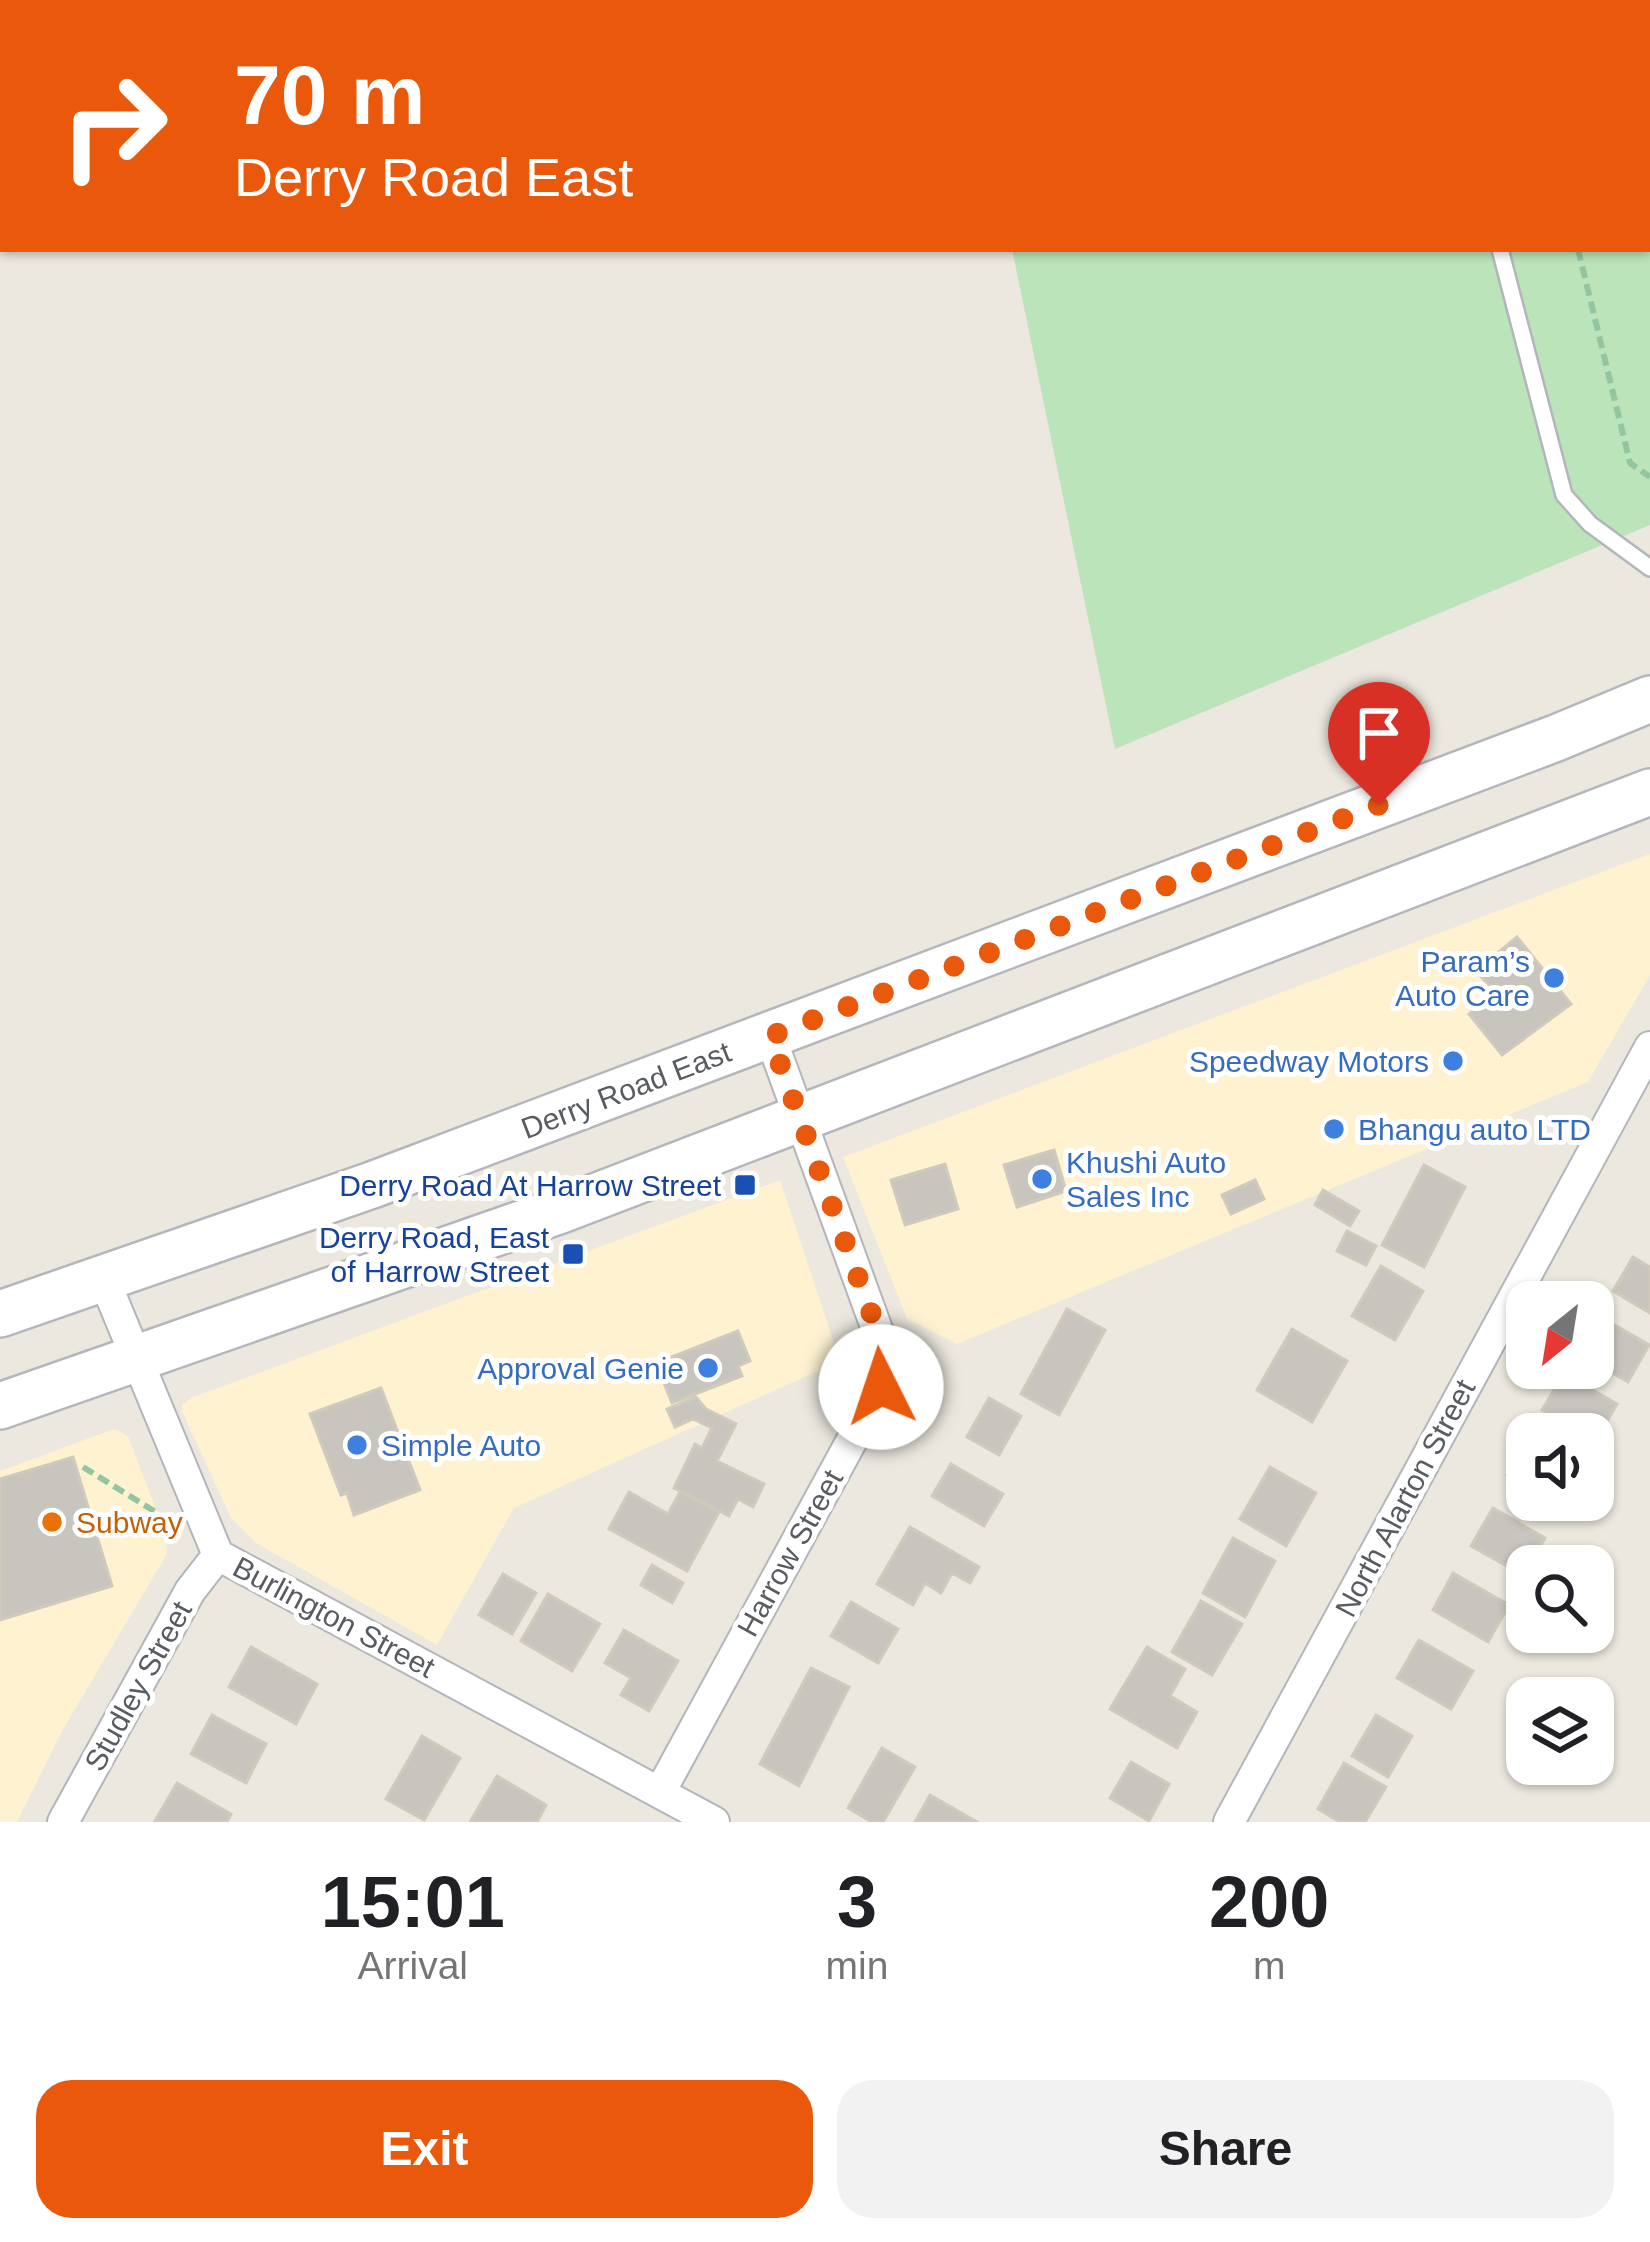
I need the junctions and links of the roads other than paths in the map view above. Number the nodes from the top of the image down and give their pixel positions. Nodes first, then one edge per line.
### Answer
1 (1501, 252) edge
2 (1650, 568) edge
3 (1650, 699) edge
4 (1650, 792) edge
5 (770, 1036) junction
6 (1650, 1047) edge
7 (800, 1119) junction
8 (103, 1277) junction
9 (0, 1314) edge
10 (138, 1359) junction
11 (0, 1406) edge
12 (218, 1555) junction
13 (660, 1792) junction
14 (63, 1822) edge
15 (714, 1822) edge
16 (1229, 1822) edge

1 - 2 lane
3 - 5 main road, Derry Road East
4 - 7 main road
5 - 7 street, Harrow Street
5 - 8 main road, Derry Road East
6 - 16 street, North Alarton Street
7 - 10 main road
7 - 13 street, Harrow Street
8 - 9 main road, Derry Road East
8 - 10 street, Burlington Street
10 - 11 main road
10 - 12 street, Burlington Street
12 - 13 street, Burlington Street
12 - 14 street, Studley Street
13 - 15 street, Burlington Street

